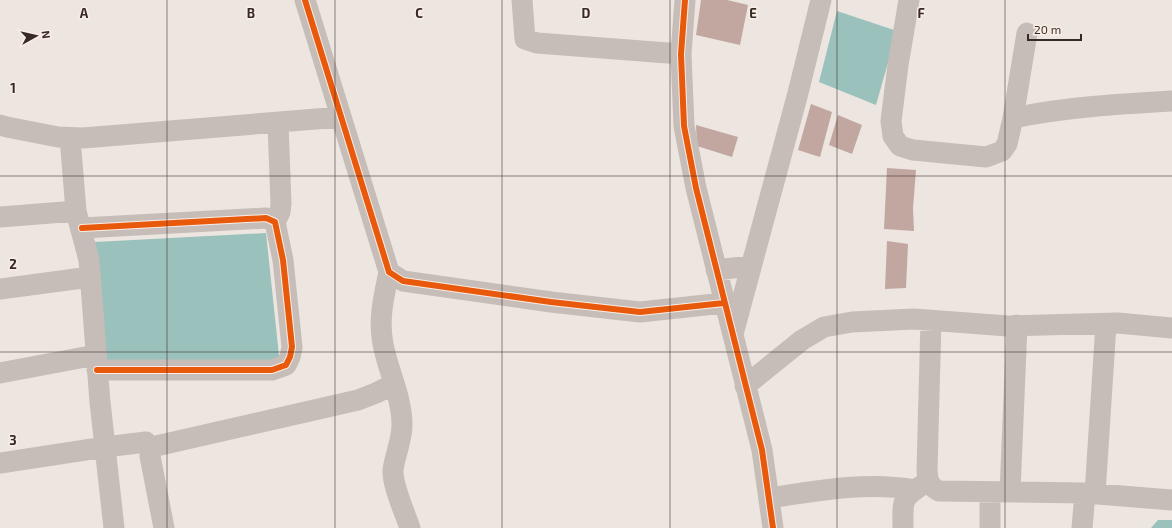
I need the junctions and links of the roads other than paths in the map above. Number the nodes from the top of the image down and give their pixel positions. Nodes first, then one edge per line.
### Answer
1 (305, 0) edge
2 (522, 0) edge
3 (685, 0) edge
4 (821, 0) edge
5 (909, 0) edge
6 (1027, 33) dead end
7 (681, 54) junction
8 (1172, 101) edge
9 (341, 118) junction
10 (1014, 118) junction
11 (278, 123) junction
12 (0, 125) edge
13 (70, 138) junction
14 (0, 218) edge
15 (79, 220) junction
16 (275, 222) junction
17 (752, 266) junction
18 (716, 270) junction
19 (389, 272) junction
20 (90, 276) junction
21 (0, 289) edge
22 (724, 303) junction
23 (931, 320) junction
24 (1106, 324) junction
25 (1016, 325) junction
26 (1172, 328) edge
27 (733, 336) junction
28 (97, 363) junction
29 (0, 373) edge
30 (394, 384) junction
31 (745, 386) junction
32 (146, 442) dead end
33 (106, 446) junction
34 (0, 463) edge
35 (922, 486) junction
36 (1000, 492) junction
37 (1090, 494) junction
38 (769, 498) junction
39 (1172, 500) edge
40 (114, 528) edge
41 (164, 528) edge
42 (410, 528) edge
43 (773, 528) edge
44 (903, 528) edge
45 (990, 528) edge
46 (1082, 528) edge

1 - 9 street
2 - 7 street
3 - 7 street
4 - 17 street
5 - 10 street
6 - 10 street
7 - 18 street
8 - 10 street
9 - 11 street
9 - 19 street
11 - 13 street
11 - 16 street
12 - 13 street
13 - 15 street
14 - 15 street
15 - 16 street
15 - 20 street
16 - 28 street
17 - 18 street
17 - 27 street
18 - 22 street
19 - 22 street
19 - 30 street
20 - 21 street
20 - 28 street
22 - 27 street
23 - 25 street
23 - 31 street
23 - 35 street
24 - 25 street
24 - 26 street
24 - 37 street
25 - 36 street
27 - 31 street
28 - 29 street
28 - 33 street
30 - 41 street
30 - 42 street
31 - 38 street
32 - 33 street
33 - 34 street
33 - 40 street
35 - 36 street
35 - 38 street
35 - 44 street
36 - 37 street
36 - 45 street
37 - 39 street
37 - 46 street
38 - 43 street

